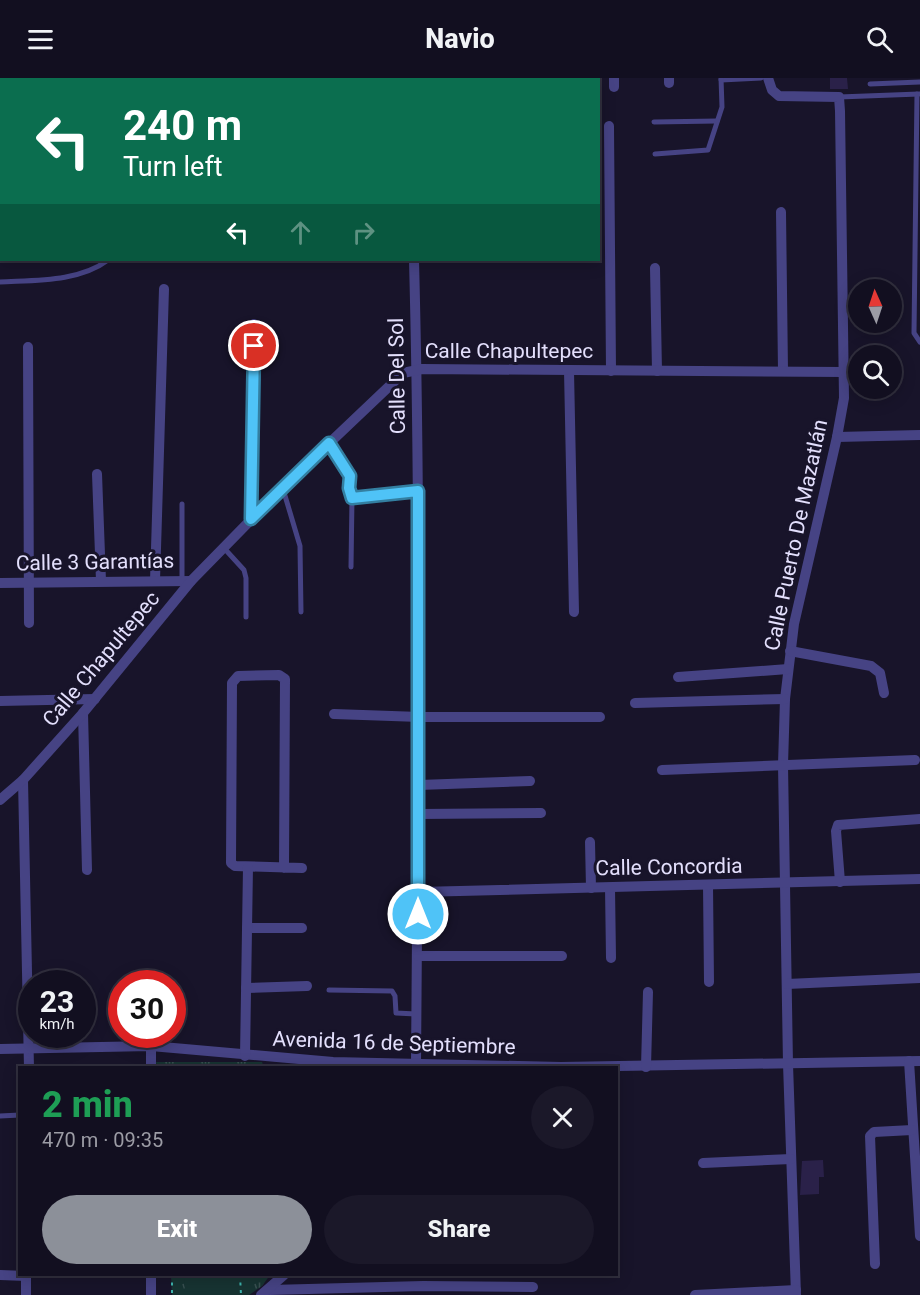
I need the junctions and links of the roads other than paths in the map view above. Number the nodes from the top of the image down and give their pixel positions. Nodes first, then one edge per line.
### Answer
1 (761, 78) edge
2 (768, 78) edge
3 (721, 79) edge
4 (870, 81) edge
5 (920, 82) edge
6 (919, 94) edge
7 (871, 96) junction
8 (839, 97) junction
9 (919, 118) edge
10 (717, 121) junction
11 (654, 122) dead end
12 (609, 126) dead end
13 (656, 154) dead end
14 (781, 212) dead end
15 (106, 261) edge
16 (414, 261) edge
17 (655, 268) dead end
18 (0, 282) edge
19 (164, 289) dead end
20 (254, 324) dead end
21 (920, 342) edge
22 (28, 346) dead end
23 (417, 369) junction
24 (569, 371) junction
25 (611, 371) junction
26 (657, 371) junction
27 (783, 372) junction
28 (844, 372) junction
29 (920, 435) edge
30 (837, 437) junction
31 (329, 443) junction
32 (98, 474) dead end
33 (282, 487) junction
34 (418, 491) junction
35 (352, 498) junction
36 (182, 504) dead end
37 (251, 519) junction
38 (223, 548) junction
39 (351, 567) dead end
40 (101, 581) junction
41 (155, 581) junction
42 (187, 581) junction
43 (0, 583) edge
44 (29, 583) junction
45 (301, 612) dead end
46 (574, 612) dead end
47 (246, 617) dead end
48 (29, 624) dead end
49 (790, 651) junction
50 (788, 669) junction
51 (678, 677) dead end
52 (884, 693) dead end
53 (95, 699) junction
54 (785, 699) junction
55 (0, 701) edge
56 (635, 703) dead end
57 (83, 713) junction
58 (334, 714) dead end
59 (420, 717) junction
60 (600, 717) dead end
61 (915, 760) dead end
62 (783, 765) junction
63 (662, 770) dead end
64 (23, 780) junction
65 (530, 781) dead end
66 (419, 785) junction
67 (0, 800) edge
68 (541, 813) dead end
69 (419, 814) junction
70 (920, 819) edge
71 (590, 842) dead end
72 (248, 867) junction
73 (284, 868) junction
74 (302, 868) dead end
75 (87, 870) dead end
76 (920, 879) edge
77 (840, 882) junction
78 (786, 883) junction
79 (708, 885) junction
80 (591, 888) junction
81 (610, 888) junction
82 (419, 892) junction
83 (247, 928) junction
84 (302, 928) dead end
85 (418, 956) junction
86 (562, 956) dead end
87 (611, 958) dead end
88 (27, 970) edge
89 (920, 978) edge
90 (709, 982) dead end
91 (787, 984) junction
92 (307, 986) dead end
93 (246, 988) junction
94 (329, 990) dead end
95 (648, 992) dead end
96 (416, 1014) junction
97 (0, 1048) edge
98 (18, 1048) edge
99 (29, 1048) edge
100 (151, 1048) edge
101 (170, 1048) edge
102 (245, 1056) junction
103 (914, 1061) edge
104 (788, 1064) junction
105 (333, 1065) edge
106 (416, 1065) junction
107 (29, 1066) edge
108 (151, 1066) edge
109 (436, 1066) edge
110 (618, 1067) edge
111 (646, 1067) junction
112 (18, 1115) edge
113 (0, 1116) edge
114 (912, 1130) junction
115 (791, 1159) junction
116 (703, 1163) dead end
117 (920, 1236) edge
118 (874, 1264) dead end
119 (0, 1275) edge
120 (18, 1275) edge
121 (26, 1276) edge
122 (151, 1276) edge
123 (283, 1276) edge
124 (533, 1287) dead end
125 (265, 1292) edge
126 (284, 1292) edge
127 (796, 1293) edge
128 (26, 1295) edge
129 (151, 1295) edge
130 (695, 1295) edge

1 - 3 lane
2 - 8 street
3 - 10 lane
4 - 5 lane
4 - 7 lane
6 - 7 lane
6 - 9 lane
7 - 8 lane
8 - 28 street, Calle Puerto De Mazatlán
9 - 21 lane
10 - 11 lane
10 - 13 lane
12 - 25 street
14 - 27 street
15 - 18 lane
16 - 23 street, Calle Del Sol
17 - 26 street
19 - 41 street
20 - 37 street
22 - 44 street
23 - 24 street, Calle Chapultepec
23 - 31 street, Calle Chapultepec
23 - 34 street, Calle Del Sol
24 - 25 street, Calle Chapultepec
24 - 46 street
25 - 26 street, Calle Chapultepec
26 - 27 street, Calle Chapultepec
27 - 28 street, Calle Chapultepec
28 - 30 street, Calle Puerto De Mazatlán
29 - 30 street
30 - 49 street, Calle Puerto De Mazatlán
31 - 33 street, Calle Chapultepec
31 - 35 lane
32 - 40 street
33 - 37 street, Calle Chapultepec
33 - 45 lane
34 - 35 lane
34 - 59 street
35 - 39 lane
36 - 42 lane
37 - 38 street, Calle Chapultepec
38 - 42 street, Calle Chapultepec
38 - 47 lane
40 - 41 street, Calle 3 Garantías
40 - 44 street, Calle 3 Garantías
41 - 42 street, Calle 3 Garantías
42 - 53 street, Calle Chapultepec
43 - 44 street, Calle 3 Garantías
44 - 48 street
49 - 50 street, Calle Puerto De Mazatlán
49 - 52 street
50 - 51 street
50 - 54 street, Calle Puerto De Mazatlán
53 - 55 street
53 - 57 street, Calle Chapultepec
54 - 56 street
54 - 62 street, Calle Puerto De Mazatlán
57 - 64 street, Calle Chapultepec
57 - 75 street
58 - 59 street
59 - 60 street
59 - 66 street
61 - 62 street
62 - 63 street
62 - 78 street, Calle Puerto De Mazatlán
64 - 67 street, Calle Chapultepec
64 - 88 street
65 - 66 street
66 - 69 street
68 - 69 street
69 - 82 street
70 - 77 street
71 - 80 street
72 - 73 street
72 - 73 street
72 - 83 street
73 - 74 street
76 - 77 street, Calle Concordia
77 - 78 street, Calle Concordia
78 - 79 street, Calle Concordia
78 - 91 street, Calle Puerto De Mazatlán
79 - 81 street, Calle Concordia
79 - 90 street
80 - 81 street, Calle Concordia
80 - 82 street, Calle Concordia
81 - 87 street
82 - 85 street
83 - 84 street
83 - 93 street
85 - 86 street
85 - 96 street
89 - 91 street
91 - 104 street, Calle Puerto De Mazatlán
92 - 93 street
93 - 102 street
94 - 96 lane
95 - 111 street
96 - 106 street
97 - 98 street, Avenida 16 de Septiembre
99 - 107 street
100 - 108 street
101 - 102 street, Avenida 16 de Septiembre
102 - 105 street, Avenida 16 de Septiembre
103 - 104 street, Avenida 16 de Septiembre
103 - 114 street
104 - 111 street, Avenida 16 de Septiembre
104 - 115 street, Calle Puerto De Mazatlán
105 - 106 street, Avenida 16 de Septiembre
106 - 109 street, Avenida 16 de Septiembre
110 - 111 street, Avenida 16 de Septiembre
112 - 113 lane
114 - 117 street
114 - 118 street
115 - 116 street
115 - 127 street, Calle Puerto De Mazatlán
119 - 120 street
121 - 128 street
122 - 129 street
123 - 125 street
124 - 126 street
125 - 126 street
127 - 130 street

